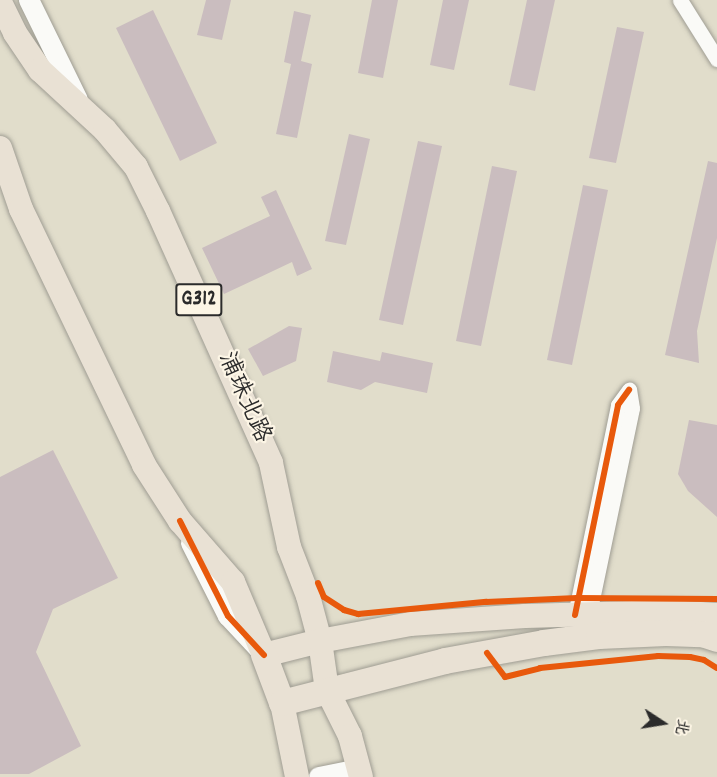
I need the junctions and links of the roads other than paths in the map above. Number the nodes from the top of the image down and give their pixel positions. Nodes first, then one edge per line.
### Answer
1 (29, 0) edge
2 (680, 0) edge
3 (0, 2) edge
4 (717, 59) edge
5 (81, 105) junction
6 (0, 148) edge
7 (582, 615) junction
8 (717, 615) edge
9 (717, 639) edge
10 (320, 641) junction
11 (264, 655) junction
12 (327, 690) junction
13 (282, 703) junction
14 (354, 774) edge
15 (297, 777) edge
16 (319, 777) edge

1 - 5 street
2 - 4 street
3 - 5 main road, 浦珠北路 / G312
5 - 10 main road, 浦珠北路 / G312
6 - 11 main road
7 - 7 street
7 - 8 main road
7 - 10 main road
9 - 12 highway
10 - 11 main road
10 - 12 main road, 浦珠北路 / G312
11 - 13 highway
12 - 13 highway
12 - 14 main road, 浦珠北路 / G312
13 - 15 main road
14 - 16 street

